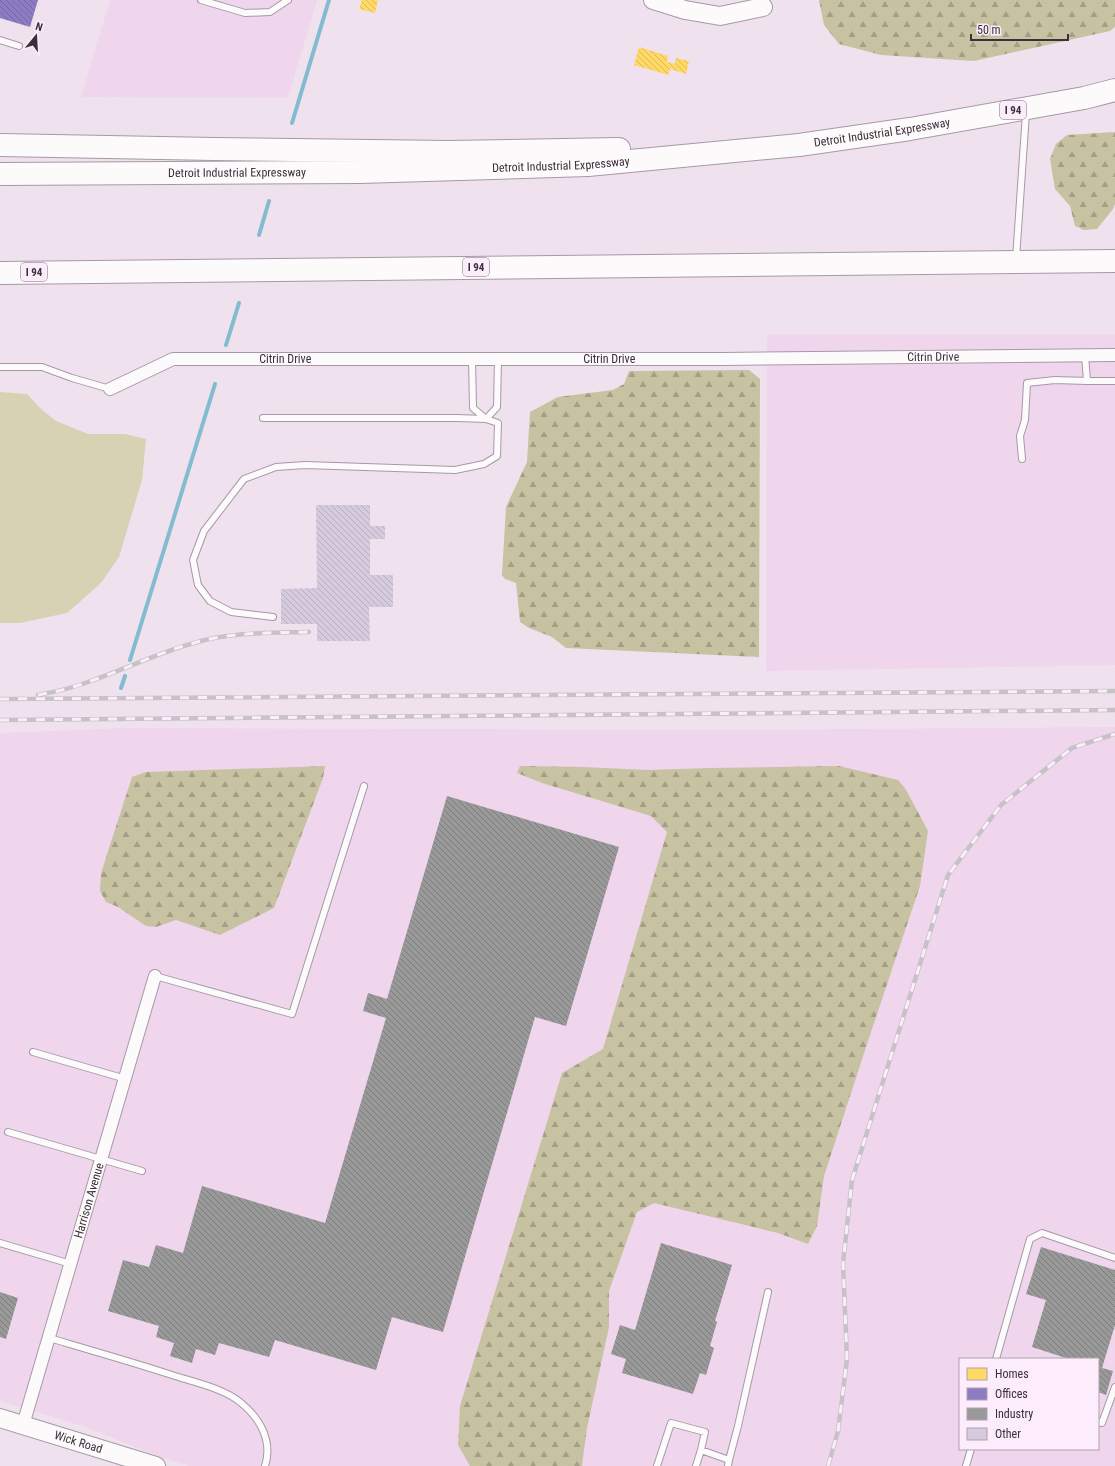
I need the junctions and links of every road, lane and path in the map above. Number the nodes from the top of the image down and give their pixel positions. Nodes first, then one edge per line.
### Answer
1 (201, 0) edge
2 (288, 0) edge
3 (653, 0) edge
4 (763, 7) dead end
5 (0, 40) edge
6 (19, 46) dead end
7 (1115, 90) edge
8 (1027, 107) junction
9 (0, 145) edge
10 (798, 145) junction
11 (0, 174) edge
12 (1016, 262) junction
13 (1115, 262) edge
14 (0, 272) edge
15 (1085, 355) junction
16 (1115, 355) edge
17 (472, 359) junction
18 (498, 359) junction
19 (0, 367) edge
20 (1086, 381) junction
21 (1115, 381) edge
22 (110, 389) joint
23 (263, 418) dead end
24 (486, 419) junction
25 (1022, 459) dead end
26 (273, 617) dead end
27 (364, 786) dead end
28 (155, 976) joint
29 (33, 1052) dead end
30 (126, 1079) junction
31 (8, 1132) dead end
32 (102, 1160) junction
33 (142, 1171) dead end
34 (0, 1243) edge
35 (1115, 1258) edge
36 (71, 1264) junction
37 (768, 1292) dead end
38 (49, 1338) junction
39 (996, 1358) edge
40 (1115, 1387) edge
41 (0, 1418) edge
42 (1099, 1422) edge
43 (23, 1425) junction
44 (702, 1450) junction
45 (971, 1450) edge
46 (728, 1463) edge
47 (156, 1466) edge
48 (265, 1466) edge
49 (657, 1466) edge
50 (696, 1466) edge
51 (966, 1466) edge

1 - 2 lane
3 - 4 street
5 - 6 lane
7 - 8 highway, Detroit Industrial Expressway / I 94
8 - 10 highway, Detroit Industrial Expressway / I 94
8 - 12 lane
9 - 10 highway
10 - 11 highway, Detroit Industrial Expressway / I 94
12 - 13 highway, I 94
12 - 14 highway, I 94
15 - 16 street, Citrin Drive
15 - 18 street, Citrin Drive
15 - 20 lane
17 - 18 street, Citrin Drive
17 - 22 street, Citrin Drive
17 - 24 lane
18 - 24 lane
19 - 22 lane
20 - 21 lane
20 - 25 lane
23 - 24 lane
24 - 26 lane
27 - 28 lane
28 - 30 street, Harrison Avenue
29 - 30 lane
30 - 32 street, Harrison Avenue
31 - 32 lane
32 - 33 lane
32 - 36 street, Harrison Avenue
34 - 36 lane
35 - 39 lane
36 - 38 street, Harrison Avenue
37 - 46 lane
38 - 43 street, Harrison Avenue
38 - 48 lane
40 - 42 lane
41 - 43 street, Wick Road
43 - 47 street, Wick Road
44 - 46 lane
44 - 49 lane
44 - 50 lane
45 - 51 lane

